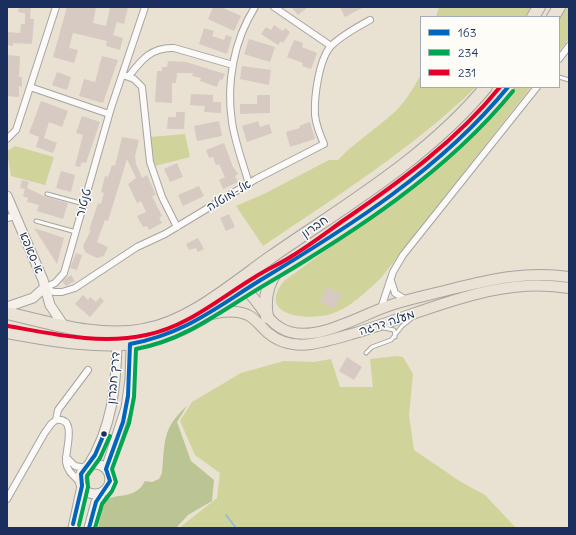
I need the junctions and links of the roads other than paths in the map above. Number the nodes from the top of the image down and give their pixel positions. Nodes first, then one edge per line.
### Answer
1 (56, 7) edge
2 (145, 7) edge
3 (255, 7) edge
4 (274, 7) edge
5 (539, 7) edge
6 (559, 7) edge
7 (534, 16) edge
8 (554, 16) edge
9 (370, 20) dead end
10 (331, 46) junction
11 (569, 46) edge
12 (560, 58) edge
13 (233, 65) junction
14 (126, 75) junction
15 (30, 88) junction
16 (485, 88) edge
17 (507, 88) edge
18 (536, 88) edge
19 (110, 111) junction
20 (7, 139) edge
21 (249, 184) junction
22 (47, 194) dead end
23 (7, 196) edge
24 (84, 204) junction
25 (11, 217) edge
26 (36, 221) dead end
27 (177, 227) junction
28 (76, 232) junction
29 (276, 272) junction
30 (569, 277) edge
31 (391, 278) junction
32 (235, 282) junction
33 (44, 288) junction
34 (569, 288) edge
35 (247, 290) junction
36 (406, 300) junction
37 (7, 307) edge
38 (381, 308) junction
39 (7, 313) edge
40 (418, 313) junction
41 (212, 314) junction
42 (267, 317) junction
43 (64, 326) junction
44 (371, 328) junction
45 (7, 332) edge
46 (123, 333) junction
47 (395, 337) junction
48 (117, 344) junction
49 (130, 344) junction
50 (366, 353) dead end
51 (88, 370) dead end
52 (56, 420) junction
53 (66, 457) junction
54 (87, 467) junction
55 (106, 469) junction
56 (81, 484) junction
57 (102, 492) junction
58 (7, 499) edge
59 (72, 528) edge
60 (89, 528) edge

1 - 15 street
2 - 14 street
3 - 13 street
4 - 10 street
5 - 7 highway
6 - 8 highway
9 - 10 street, אל-מוטלה
10 - 21 street, אל-מוטלה
11 - 12 street
13 - 14 street
13 - 21 street
14 - 19 street, טנטור
14 - 27 street
15 - 19 street
15 - 20 street
16 - 32 highway, חברון
17 - 29 highway, חברון
18 - 31 street
19 - 24 street, טנטור
21 - 27 street, אל-מוטלה
22 - 24 lane
23 - 25 main road, א-סאפא
24 - 28 street, טנטור
25 - 33 main road, א-סאפא
26 - 28 lane
27 - 33 street, אל-מוטלה
28 - 33 street, טנטור
29 - 35 highway, חברון
29 - 42 highway
30 - 36 main road, מעלה דרגה
31 - 36 street
31 - 38 street
32 - 35 main road, מעלה דרגה
32 - 46 highway, חברון
33 - 37 main road
33 - 43 main road, א-סאפא
34 - 40 main road, מעלה דרגה
35 - 41 highway, חברון
35 - 42 main road, מעלה דרגה
36 - 38 main road, מעלה דרגה
38 - 42 main road, מעלה דרגה
39 - 43 highway, חברון
40 - 44 main road, מעלה דרגה
40 - 47 lane
41 - 44 main road, מעלה דרגה
41 - 49 highway, חברון
43 - 46 highway, חברון
44 - 47 lane
45 - 48 highway, חברון
46 - 48 main road, דרך חברון
46 - 49 main road, דרך חברון
47 - 50 lane
48 - 49 highway, חברון
48 - 54 main road, דרך חברון
49 - 55 main road, דרך חברון
51 - 52 street
52 - 53 street
52 - 58 street
53 - 54 street
53 - 56 street
54 - 55 main road
54 - 56 main road
55 - 57 main road
56 - 57 main road
56 - 59 main road
57 - 60 main road

